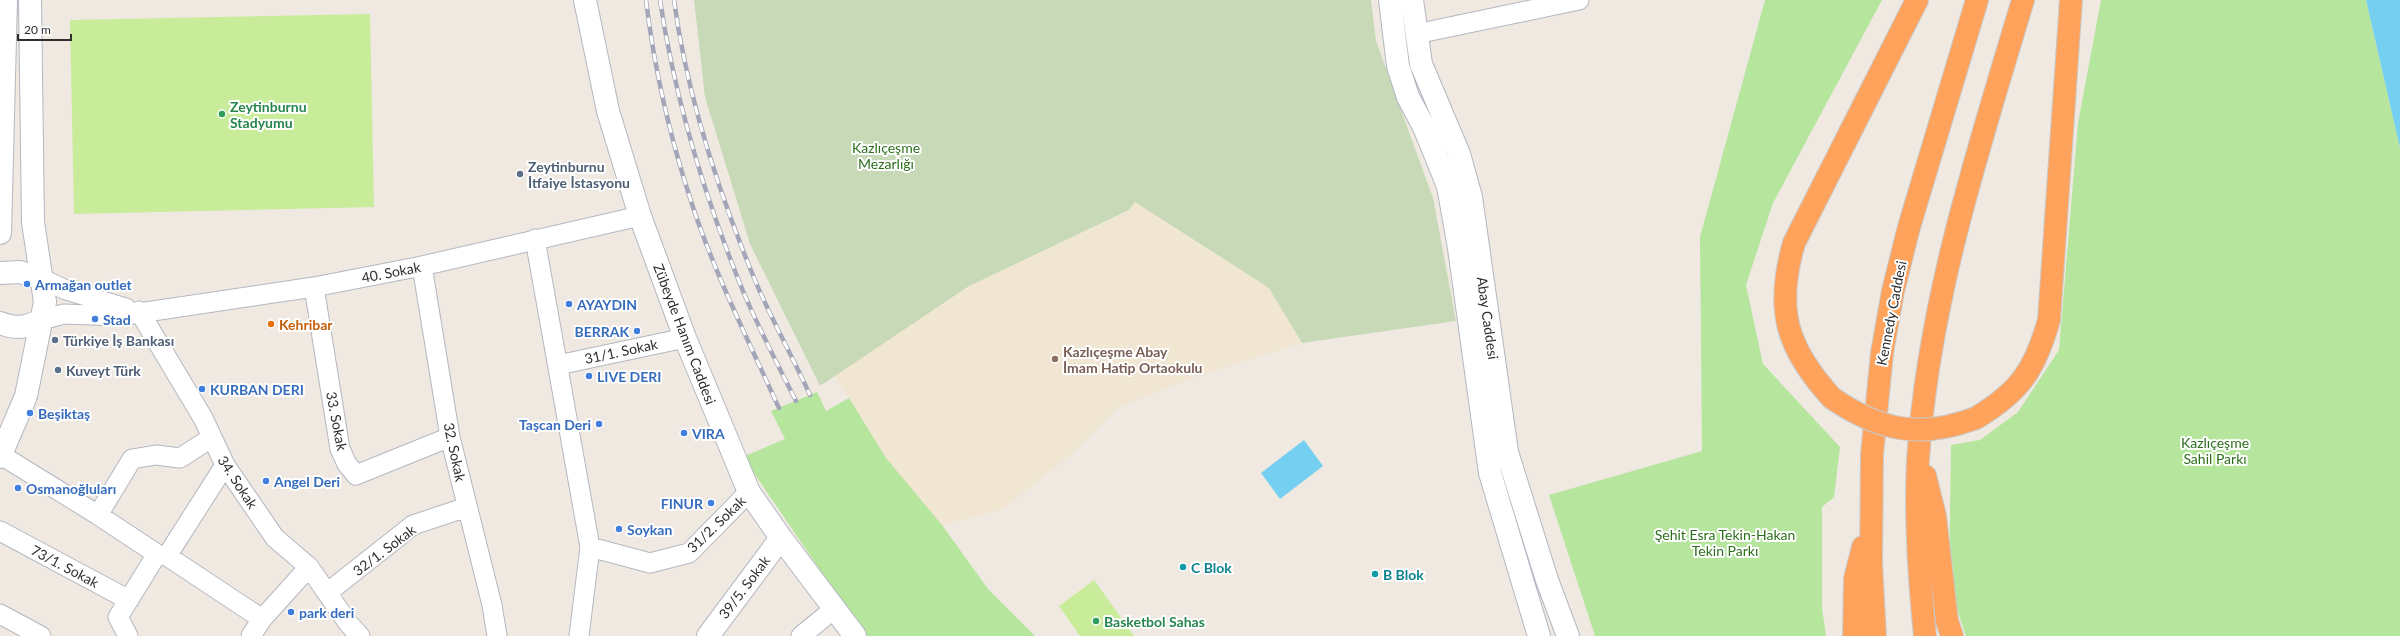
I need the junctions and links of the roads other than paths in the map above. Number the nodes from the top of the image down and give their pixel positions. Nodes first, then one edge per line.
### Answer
1 (6, 0) edge
2 (585, 0) edge
3 (1390, 0) edge
4 (1412, 0) edge
5 (1579, 0) edge
6 (1917, 0) edge
7 (1977, 0) edge
8 (2023, 0) edge
9 (2071, 0) edge
10 (30, 2) edge
11 (1416, 34) junction
12 (2, 114) edge
13 (1, 205) edge
14 (640, 216) junction
15 (0, 232) edge
16 (535, 239) junction
17 (422, 266) junction
18 (0, 273) edge
19 (42, 279) junction
20 (314, 287) junction
21 (139, 311) junction
22 (41, 320) junction
23 (0, 323) edge
24 (685, 338) junction
25 (558, 365) junction
26 (450, 437) junction
27 (211, 438) junction
28 (0, 456) edge
29 (1918, 461) junction
30 (225, 465) junction
31 (749, 492) junction
32 (467, 507) junction
33 (98, 515) junction
34 (1871, 517) junction
35 (0, 531) edge
36 (781, 538) junction
37 (590, 547) junction
38 (162, 555) junction
39 (309, 567) junction
40 (328, 593) junction
41 (129, 600) junction
42 (834, 610) junction
43 (0, 614) edge
44 (262, 619) junction
45 (41, 636) edge
46 (128, 636) edge
47 (251, 636) edge
48 (360, 636) edge
49 (497, 636) edge
50 (579, 636) edge
51 (708, 636) edge
52 (800, 636) edge
53 (855, 636) edge
54 (1539, 636) edge
55 (1568, 636) edge
56 (1854, 636) edge
57 (1875, 636) edge
58 (1924, 636) edge
59 (1952, 636) edge

1 - 12 main road
2 - 14 main road, Zübeyde Hanım Caddesi
3 - 54 main road, Abay Caddesi
4 - 11 main road, Abay Caddesi
5 - 11 street
6 - 9 highway, bridge
7 - 34 highway, Kennedy Caddesi
8 - 29 highway
10 - 19 main road
11 - 55 main road, Abay Caddesi
12 - 13 main road
13 - 15 main road
14 - 16 street, 40. Sokak
14 - 24 main road, Zübeyde Hanım Caddesi
16 - 17 street, 40. Sokak
16 - 25 street
17 - 20 street, 40. Sokak
17 - 26 street, 32. Sokak
18 - 19 main road
19 - 21 street
19 - 22 main road
20 - 21 street, 40. Sokak
20 - 26 street, 33. Sokak
21 - 22 street, 40. Sokak
21 - 27 street, 34. Sokak
22 - 23 main road
22 - 28 main road
24 - 25 street, 31/1. Sokak
24 - 31 main road, Zübeyde Hanım Caddesi
25 - 37 street
26 - 32 street, 32. Sokak
27 - 30 street, 34. Sokak
27 - 33 street
28 - 33 street
29 - 58 highway
29 - 59 highway
30 - 38 street
30 - 39 street, 34. Sokak
31 - 36 main road, Zübeyde Hanım Caddesi
31 - 37 street, 31/2. Sokak
32 - 40 street, 32/1. Sokak
32 - 49 street, 32. Sokak
33 - 38 street
34 - 56 highway
34 - 57 highway, Kennedy Caddesi
35 - 41 street, 73/1. Sokak
36 - 42 main road, Zübeyde Hanım Caddesi
36 - 51 main road, 39/5. Sokak
37 - 50 street
38 - 41 street
38 - 44 street
39 - 40 street, 34. Sokak
39 - 44 street
40 - 48 street, 34. Sokak
41 - 46 street
42 - 52 street
42 - 53 main road, Zübeyde Hanım Caddesi
43 - 45 street
44 - 47 street

